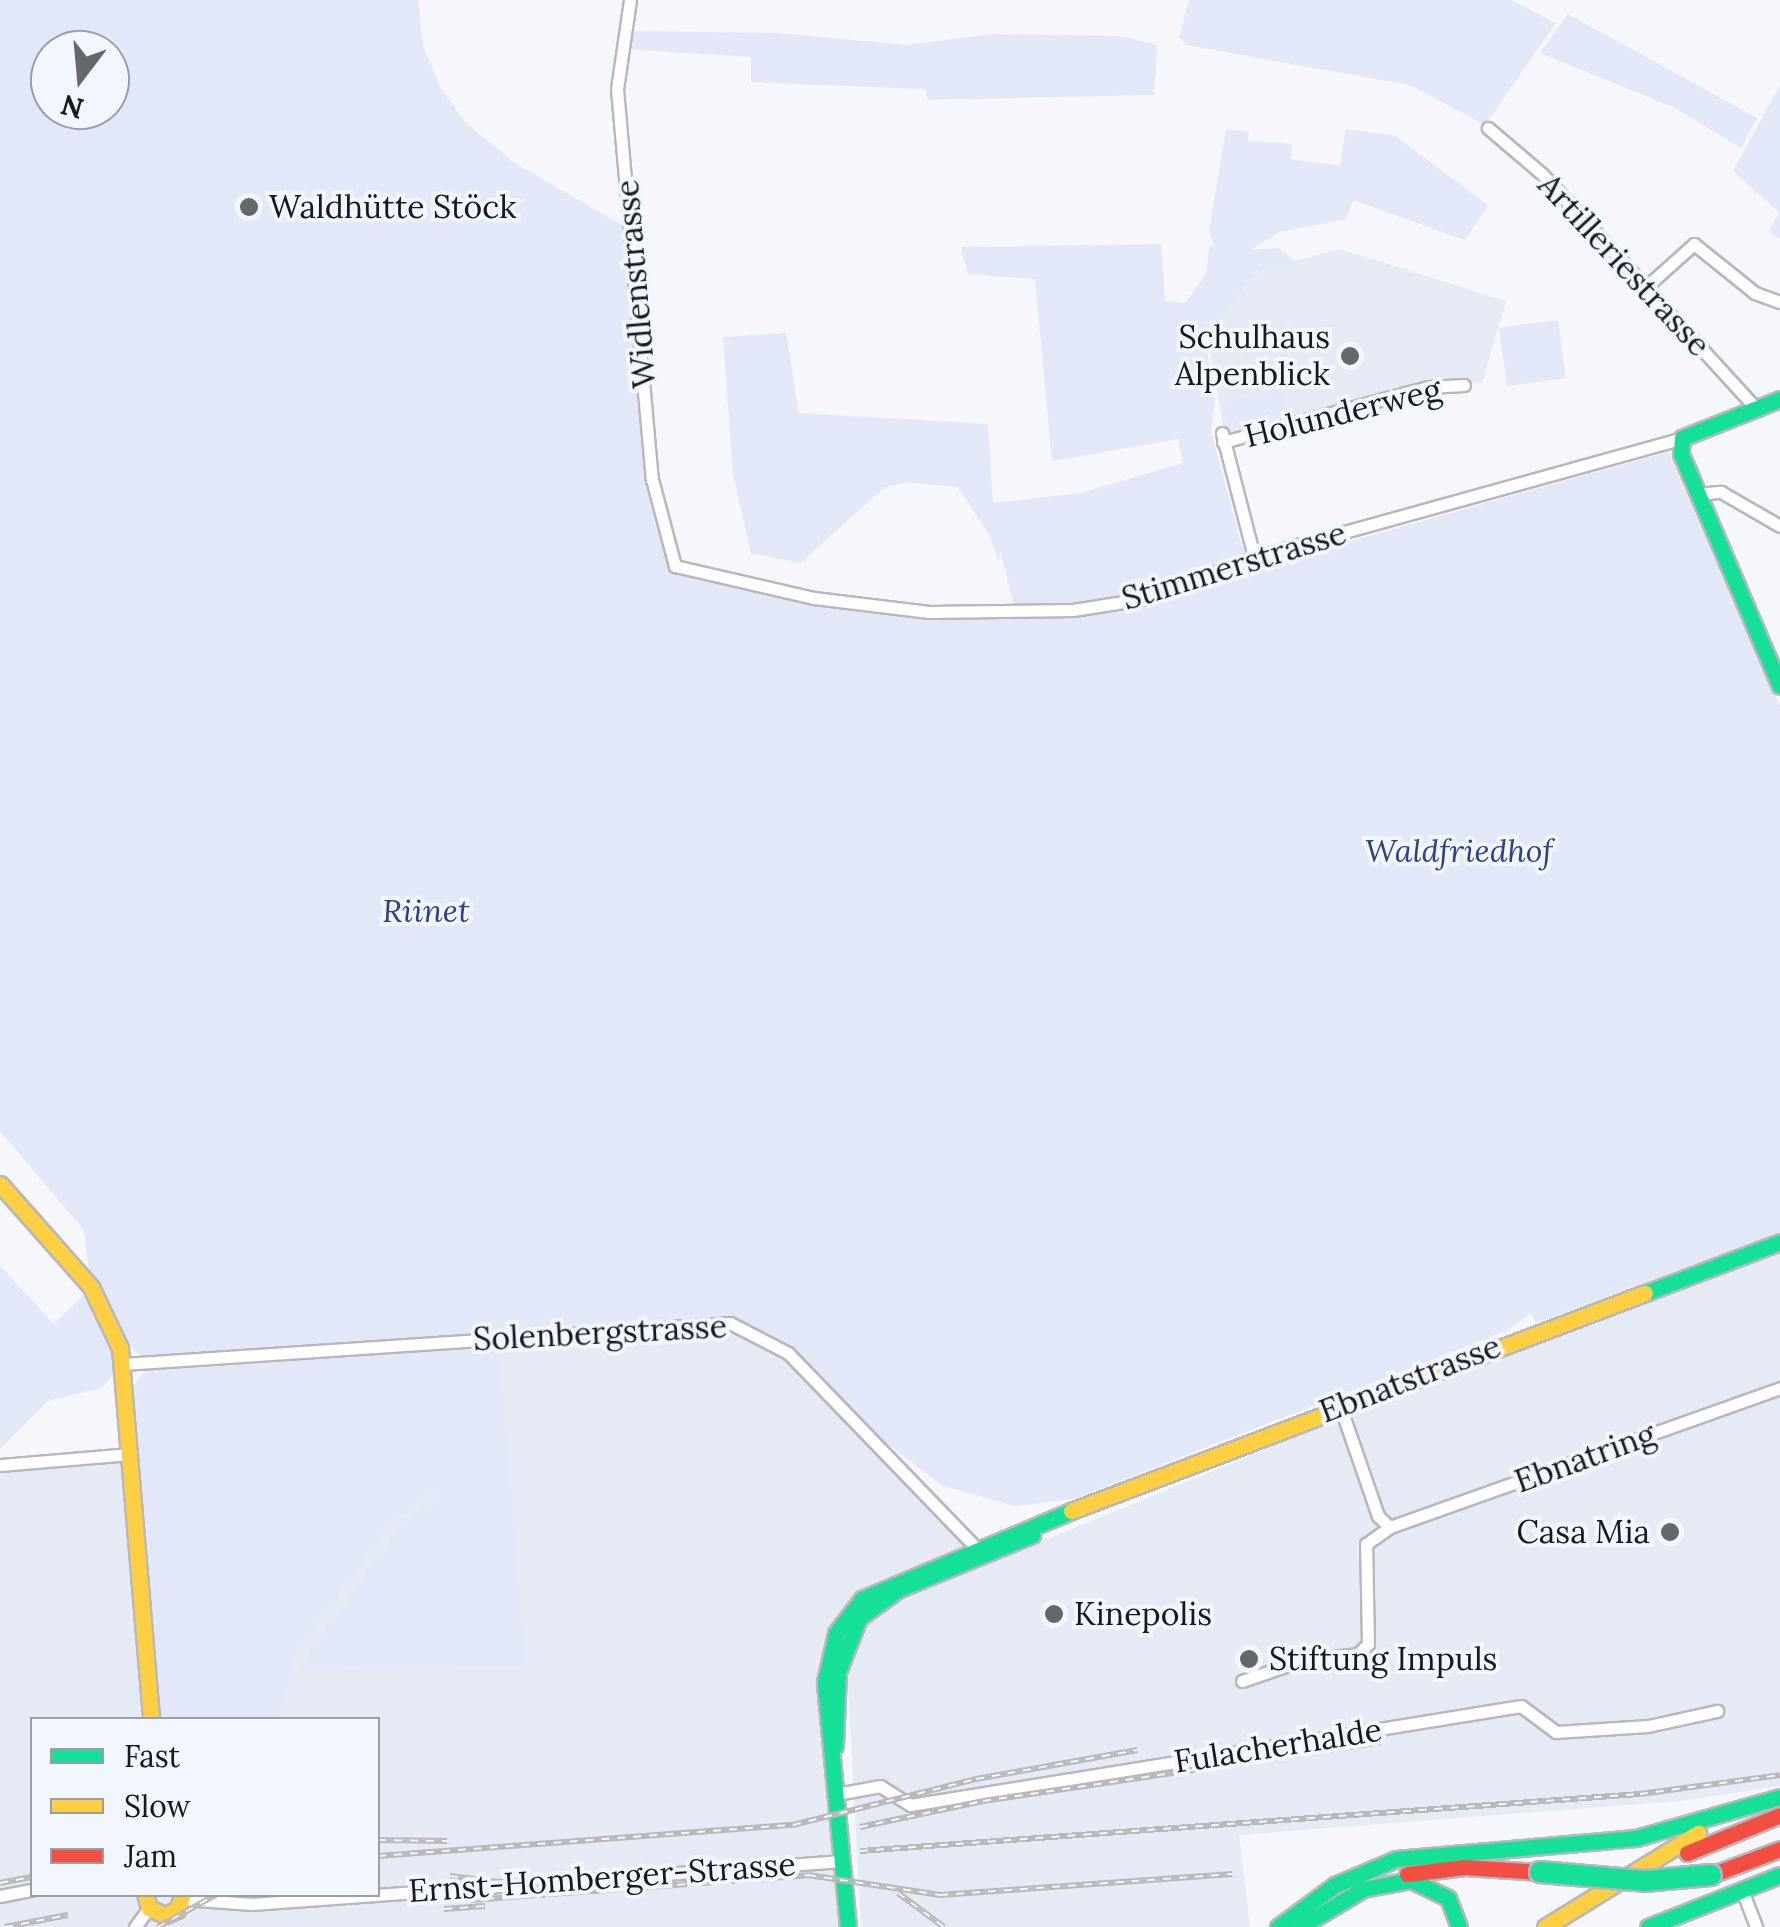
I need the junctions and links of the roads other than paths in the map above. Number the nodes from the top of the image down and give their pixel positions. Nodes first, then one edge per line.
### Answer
1 (630, 0) edge
2 (1488, 128) dead end
3 (1646, 286) junction
4 (1780, 302) edge
5 (1464, 385) dead end
6 (1780, 399) edge
7 (1756, 407) junction
8 (1682, 438) junction
9 (1696, 494) junction
10 (1780, 526) edge
11 (1254, 557) junction
12 (675, 566) joint
13 (1780, 686) edge
14 (0, 1184) edge
15 (1780, 1242) edge
16 (123, 1364) junction
17 (1780, 1388) edge
18 (1340, 1406) junction
19 (131, 1454) junction
20 (0, 1466) edge
21 (1390, 1528) junction
22 (979, 1552) junction
23 (1242, 1680) dead end
24 (1717, 1711) dead end
25 (151, 1717) edge
26 (837, 1794) junction
27 (1780, 1800) edge
28 (1780, 1815) edge
29 (1780, 1849) edge
30 (842, 1860) junction
31 (1780, 1875) edge
32 (1377, 1884) junction
33 (30, 1890) edge
34 (1742, 1890) junction
35 (380, 1894) edge
36 (0, 1896) edge
37 (183, 1897) edge
38 (346, 1897) edge
39 (156, 1911) edge
40 (136, 1927) edge
41 (848, 1927) edge
42 (1278, 1927) edge
43 (1300, 1927) edge
44 (1459, 1927) edge
45 (1545, 1927) edge
46 (1566, 1927) edge
47 (1648, 1927) edge
48 (1756, 1927) edge

1 - 12 street, Widlenstrasse
2 - 3 street, Artilleriestrasse
3 - 4 street
3 - 7 street, Artilleriestrasse
5 - 11 street, Holunderweg
6 - 7 main road, Stimmerstrasse
7 - 8 main road, Stimmerstrasse
8 - 9 main road
8 - 11 street, Stimmerstrasse
9 - 10 street
9 - 13 main road
11 - 12 street, Stimmerstrasse
14 - 16 main road
15 - 18 main road, Ebnatstrasse
16 - 19 main road
16 - 22 street, Solenbergstrasse
17 - 21 street, Ebnatring
18 - 21 street
18 - 22 main road, Ebnatstrasse
19 - 20 street
19 - 25 main road
21 - 23 street, Ebnatring
22 - 26 main road, Ebnatstrasse
24 - 26 street, Fulacherhalde
26 - 30 main road, Ebnatstrasse
27 - 42 main road
27 - 45 main road
28 - 46 main road
29 - 32 main road, bridge
30 - 35 street, Ernst-Homberger-Strasse
30 - 41 main road, Ebnatstrasse
31 - 34 main road
32 - 43 main road
32 - 44 main road
33 - 36 street
34 - 47 main road
34 - 48 street
37 - 38 street, Ernst-Homberger-Strasse
37 - 39 main road
39 - 40 street

